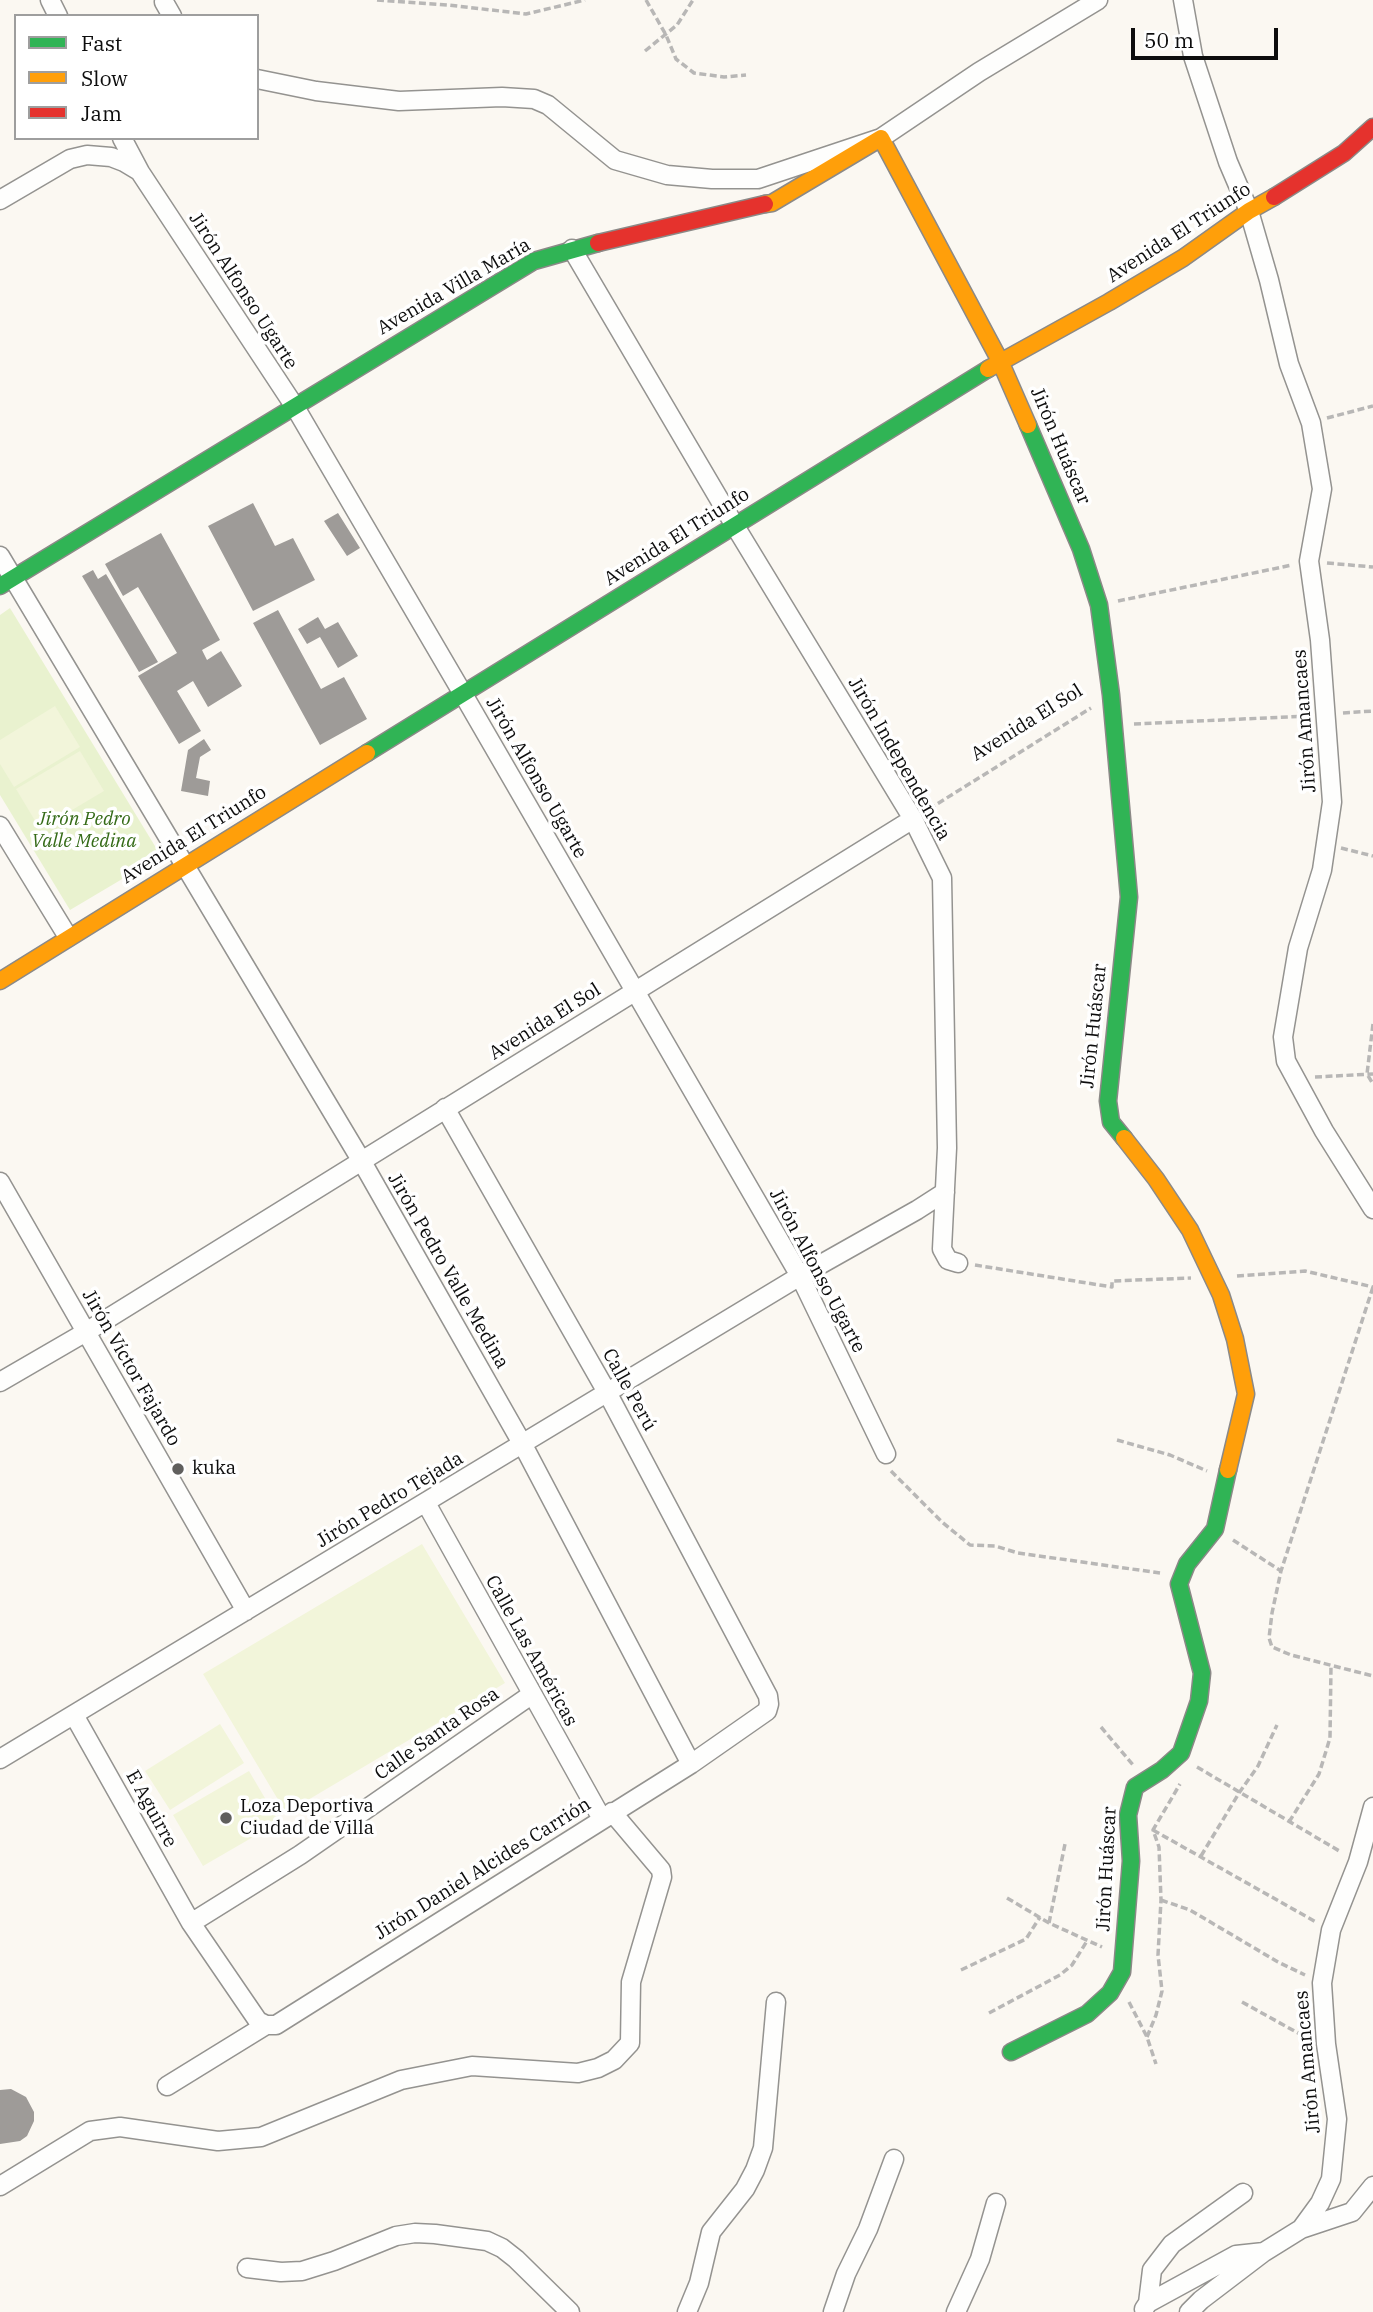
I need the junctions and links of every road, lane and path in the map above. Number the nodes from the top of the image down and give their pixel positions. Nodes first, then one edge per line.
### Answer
1 (377, 0) edge
2 (585, 0) edge
3 (646, 0) edge
4 (693, 0) edge
5 (1098, 0) edge
6 (1183, 0) edge
7 (666, 35) junction
8 (645, 51) dead end
9 (746, 75) dead end
10 (259, 79) edge
11 (1373, 127) edge
12 (881, 138) junction
13 (123, 140) edge
14 (140, 172) junction
15 (0, 200) edge
16 (1249, 211) junction
17 (572, 249) junction
18 (1000, 361) junction
19 (1373, 406) edge
20 (295, 407) junction
21 (1311, 423) junction
22 (736, 526) junction
23 (0, 556) edge
24 (1309, 561) junction
25 (1373, 567) edge
26 (7, 582) edge
27 (1099, 605) junction
28 (463, 694) junction
29 (1111, 695) junction
30 (1373, 711) edge
31 (1326, 715) junction
32 (1114, 725) junction
33 (913, 818) junction
34 (0, 826) edge
35 (1326, 844) junction
36 (1373, 856) edge
37 (185, 865) junction
38 (68, 937) junction
39 (0, 981) edge
40 (635, 991) junction
41 (1373, 1024) edge
42 (1370, 1074) edge
43 (1296, 1079) junction
44 (1373, 1084) edge
45 (445, 1108) junction
46 (361, 1160) junction
47 (0, 1182) edge
48 (945, 1192) junction
49 (1373, 1209) edge
50 (958, 1263) joint
51 (800, 1276) junction
52 (1213, 1278) junction
53 (1373, 1287) edge
54 (86, 1332) junction
55 (0, 1382) edge
56 (608, 1394) junction
57 (1117, 1440) dead end
58 (523, 1445) junction
59 (886, 1454) joint
60 (1228, 1479) junction
61 (426, 1503) junction
62 (1215, 1529) junction
63 (1281, 1571) junction
64 (1182, 1576) junction
65 (246, 1611) junction
66 (1331, 1665) junction
67 (1373, 1676) edge
68 (531, 1695) junction
69 (768, 1696) joint
70 (74, 1715) junction
71 (1277, 1725) dead end
72 (1101, 1727) dead end
73 (0, 1759) edge
74 (691, 1764) junction
75 (1192, 1765) dead end
76 (1185, 1775) dead end
77 (1135, 1787) junction
78 (1239, 1793) junction
79 (1373, 1807) edge
80 (607, 1815) junction
81 (1289, 1822) junction
82 (1153, 1830) junction
83 (1065, 1844) dead end
84 (1201, 1856) junction
85 (1358, 1861) junction
86 (1007, 1898) dead end
87 (1161, 1900) junction
88 (1040, 1917) junction
89 (191, 1923) junction
90 (1049, 1923) junction
91 (1331, 1930) junction
92 (1087, 1941) junction
93 (1122, 1965) junction
94 (961, 1970) dead end
95 (1322, 1983) junction
96 (776, 2002) dead end
97 (1242, 2002) dead end
98 (989, 2013) dead end
99 (266, 2025) junction
100 (1147, 2037) junction
101 (1326, 2044) junction
102 (1011, 2052) dead end
103 (1156, 2064) dead end
104 (167, 2086) dead end
105 (894, 2159) dead end
106 (0, 2186) edge
107 (1373, 2186) edge
108 (1242, 2193) dead end
109 (996, 2203) dead end
110 (1301, 2230) junction
111 (1264, 2252) junction
112 (247, 2268) dead end
113 (1145, 2307) edge
114 (570, 2312) edge
115 (687, 2312) edge
116 (833, 2312) edge
117 (956, 2312) edge
118 (1189, 2312) edge

1 - 2 path
3 - 7 path
4 - 7 path
5 - 12 street, Avenida Villa María
6 - 16 street, Jirón Amancaes
7 - 8 path
7 - 9 path
10 - 12 street
11 - 16 street, Avenida El Triunfo
12 - 17 street, Avenida Villa María
12 - 18 street, Jirón Huáscar
13 - 14 street, Jirón Alfonso Ugarte
14 - 15 street
14 - 20 street, Jirón Alfonso Ugarte
16 - 18 street, Avenida El Triunfo
16 - 21 street, Jirón Amancaes
17 - 20 street, Avenida Villa María
17 - 22 street, Jirón Independencia
18 - 22 street, Avenida El Triunfo
18 - 27 street, Jirón Huáscar
19 - 21 path
20 - 26 street, Avenida Villa María
20 - 28 street, Jirón Alfonso Ugarte
21 - 24 street, Jirón Amancaes
22 - 28 street, Avenida El Triunfo
22 - 33 street, Jirón Independencia
23 - 26 street, Jirón Pedro Valle Medina
24 - 25 path
24 - 27 path
24 - 31 street, Jirón Amancaes
26 - 37 street, Jirón Pedro Valle Medina
27 - 29 street, Jirón Huáscar
28 - 37 street, Avenida El Triunfo
28 - 40 street, Jirón Alfonso Ugarte
29 - 32 street, Jirón Huáscar
29 - 33 path, Avenida El Sol
30 - 31 path
31 - 32 path
31 - 35 street, Jirón Amancaes
32 - 52 street, Jirón Huáscar
33 - 40 street, Avenida El Sol
33 - 48 street, Jirón Independencia
34 - 38 street
35 - 36 path
35 - 43 street, Jirón Amancaes
37 - 38 street, Avenida El Triunfo
37 - 46 street, Jirón Pedro Valle Medina
38 - 39 street, Avenida El Triunfo
40 - 45 street, Avenida El Sol
40 - 51 street, Jirón Alfonso Ugarte
41 - 42 path
42 - 43 path
42 - 44 path
43 - 49 street, Jirón Amancaes
45 - 46 street, Avenida El Sol
45 - 56 street, Calle Perú
46 - 54 street, Avenida El Sol
46 - 58 street, Jirón Pedro Valle Medina
47 - 54 street, Jirón Víctor Fajardo
48 - 50 street, Jirón Independencia
48 - 51 street
50 - 52 path
51 - 56 street, Jirón Pedro Tejada
51 - 59 street, Jirón Alfonso Ugarte
52 - 53 path
52 - 60 street, Jirón Huáscar
53 - 63 path
54 - 55 street, Avenida El Sol
54 - 65 street, Jirón Víctor Fajardo
56 - 58 street, Jirón Pedro Tejada
56 - 69 street, Calle Perú
57 - 60 path
58 - 61 street, Jirón Pedro Tejada
58 - 74 street, Jirón Pedro Valle Medina
59 - 64 path
60 - 62 street, Jirón Huáscar
61 - 65 street, Jirón Pedro Tejada
61 - 68 street, Calle Las Américas
62 - 63 path
62 - 64 street, Jirón Huáscar
63 - 66 path
64 - 77 street, Jirón Huáscar
65 - 70 street, Jirón Pedro Tejada
66 - 67 path
66 - 81 path
68 - 80 street, Calle Las Américas
68 - 89 street, Calle Santa Rosa
69 - 74 street, Jirón Daniel Alcides Carrión
70 - 73 street, Jirón Pedro Tejada
70 - 89 street, E Aguirre
71 - 78 path
72 - 77 path
74 - 80 street, Jirón Daniel Alcides Carrión
75 - 78 path
76 - 82 path
77 - 93 street, Jirón Huáscar
78 - 81 path
78 - 84 path
79 - 85 street, Jirón Amancaes
80 - 99 street, Jirón Daniel Alcides Carrión
80 - 106 street, Calle Las Américas
81 - 85 path
82 - 84 path
82 - 87 path
83 - 90 path
84 - 91 path
85 - 91 street, Jirón Amancaes
86 - 88 path
87 - 95 path
87 - 100 path
88 - 90 path
88 - 94 path
89 - 99 street, E Aguirre
90 - 92 path
91 - 95 street, Jirón Amancaes
92 - 93 path
92 - 98 path
93 - 100 path
93 - 102 street
95 - 101 street, Jirón Amancaes
96 - 115 street
97 - 101 path
99 - 104 street, Jirón Daniel Alcides Carrión
100 - 103 path
101 - 110 street, Jirón Amancaes
105 - 116 street
107 - 110 street
108 - 113 street
109 - 117 street
110 - 111 street
111 - 113 street
111 - 118 street
112 - 114 street

